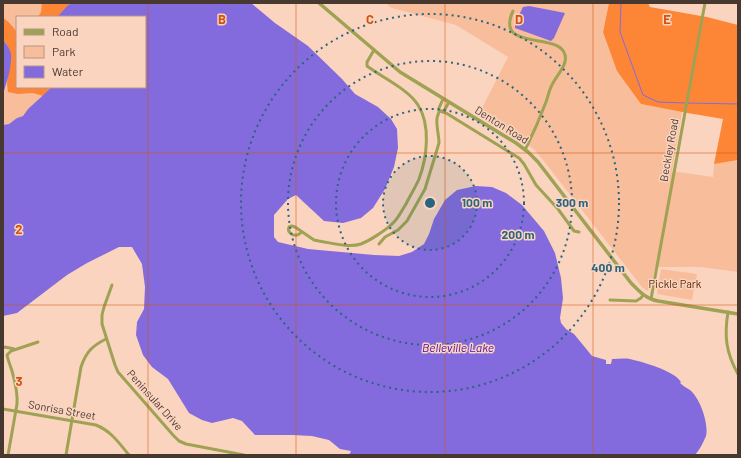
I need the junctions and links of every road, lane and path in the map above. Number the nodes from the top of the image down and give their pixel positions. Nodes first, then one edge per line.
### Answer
1 (319, 3) edge
2 (705, 3) edge
3 (513, 11) dead end
4 (374, 50) junction
5 (443, 99) junction
6 (449, 102) junction
7 (440, 111) junction
8 (525, 150) junction
9 (302, 232) dead end
10 (579, 232) dead end
11 (380, 244) dead end
12 (112, 285) dead end
13 (643, 295) junction
14 (650, 299) junction
15 (610, 300) dead end
16 (728, 312) junction
17 (738, 314) edge
18 (106, 339) junction
19 (38, 342) dead end
20 (3, 348) edge
21 (14, 349) junction
22 (3, 354) edge
23 (7, 357) junction
24 (738, 374) edge
25 (3, 409) edge
26 (16, 411) junction
27 (72, 420) junction
28 (214, 449) junction
29 (8, 455) edge
30 (66, 455) edge
31 (129, 455) edge
32 (213, 455) edge
33 (244, 455) edge

1 - 4 street, Denton Road
2 - 14 street, Beckley Road
3 - 8 street
4 - 5 street, Denton Road
4 - 9 street
5 - 6 street, Denton Road
5 - 7 street
6 - 7 street
6 - 8 street, Denton Road
7 - 10 street
7 - 11 street
8 - 13 street, Denton Road
12 - 18 street, Peninsular Drive
13 - 14 street, Denton Road
13 - 15 street
14 - 16 street, Denton Road
16 - 17 street, Denton Road
16 - 24 street
18 - 27 street
18 - 28 street, Peninsular Drive
19 - 21 street
20 - 21 street
21 - 23 street
22 - 23 street
23 - 26 street
25 - 26 street, Sonrisa Street
26 - 27 street, Sonrisa Street
26 - 29 street
27 - 30 street
27 - 31 street, Sonrisa Street
28 - 32 street
28 - 33 street, Peninsular Drive

